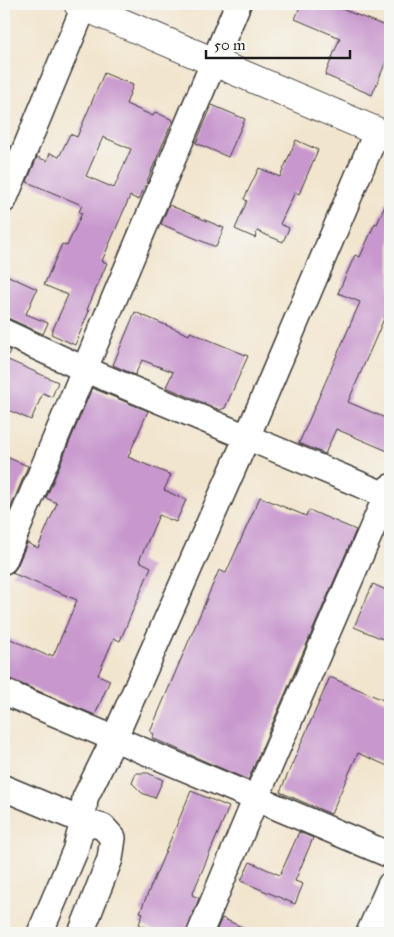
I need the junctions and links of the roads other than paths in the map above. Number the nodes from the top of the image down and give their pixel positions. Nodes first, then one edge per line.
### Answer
1 (238, 4) edge
2 (81, 5) edge
3 (214, 61) junction
4 (383, 134) edge
5 (4, 200) edge
6 (4, 332) edge
7 (84, 369) junction
8 (247, 437) junction
9 (389, 493) edge
10 (4, 560) edge
11 (4, 692) edge
12 (114, 739) junction
13 (4, 788) edge
14 (256, 798) junction
15 (83, 822) junction
16 (390, 855) edge
17 (390, 885) edge
18 (40, 933) edge
19 (81, 933) edge
20 (200, 933) edge
21 (369, 933) edge

1 - 3 street
2 - 3 main road
2 - 5 street
3 - 4 main road
3 - 7 street
4 - 8 street
6 - 7 street
7 - 8 street
7 - 10 street
8 - 9 street
8 - 12 street
9 - 14 street
11 - 12 street
12 - 14 street
12 - 15 street
13 - 15 street
14 - 16 street
14 - 20 street
15 - 18 street
15 - 19 street
17 - 21 street

